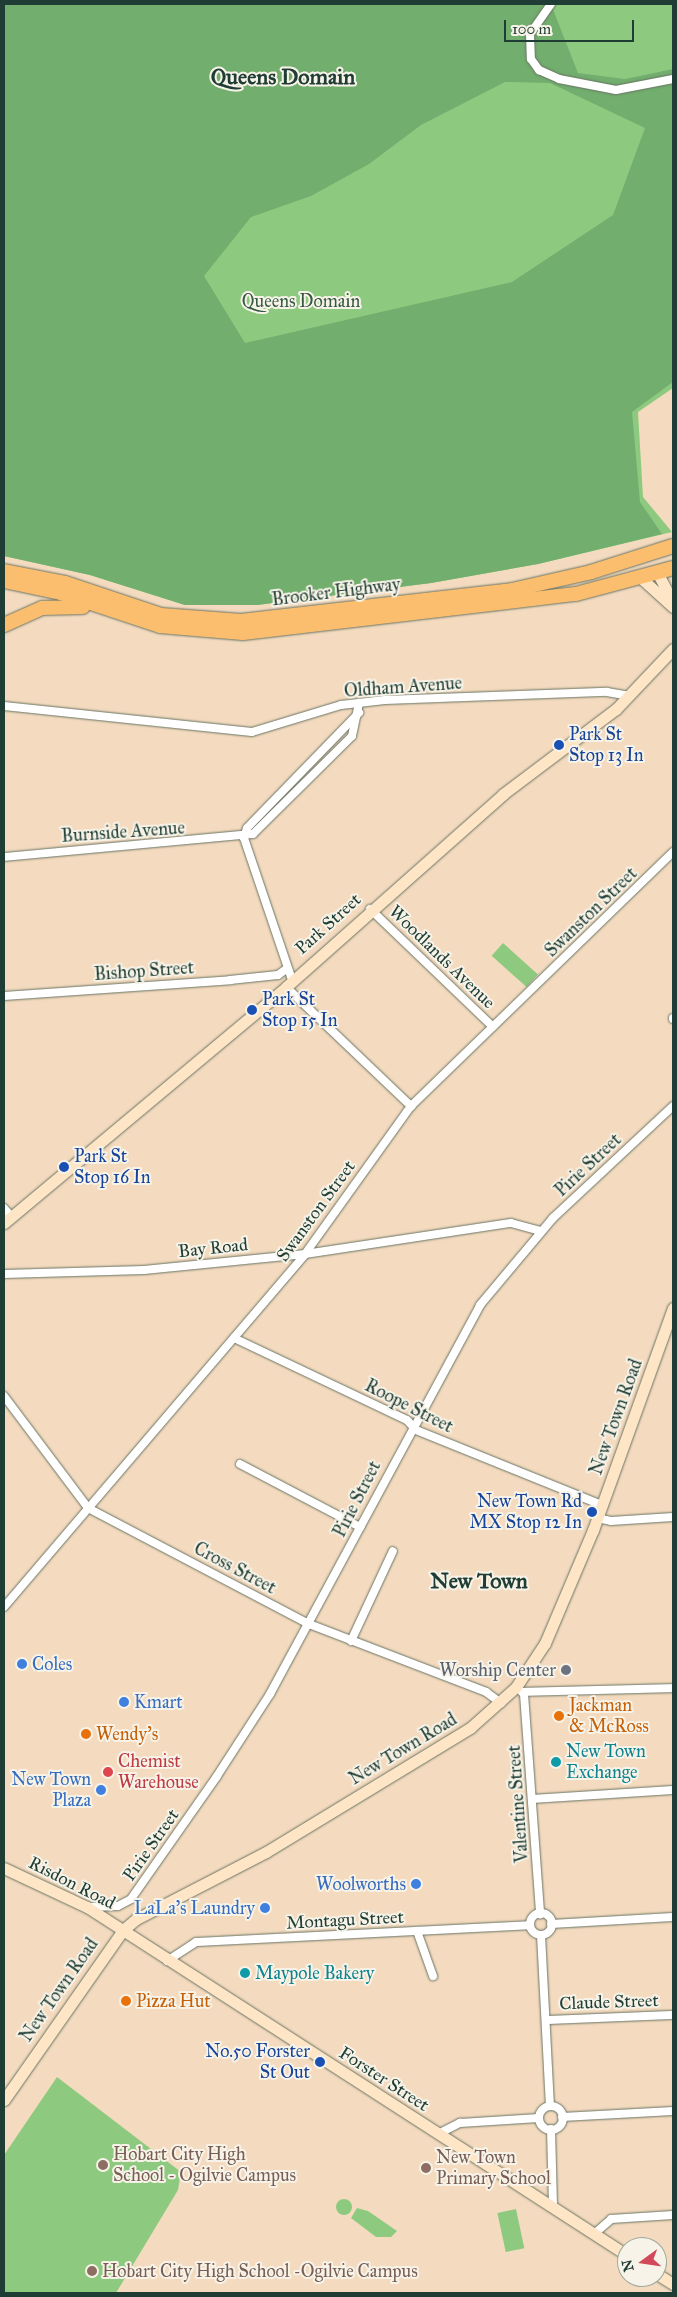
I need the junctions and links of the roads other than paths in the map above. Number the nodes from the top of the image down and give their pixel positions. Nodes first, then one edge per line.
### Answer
1 (551, 4) edge
2 (673, 79) edge
3 (673, 546) edge
4 (4, 570) edge
5 (673, 570) edge
6 (591, 572) junction
7 (658, 574) junction
8 (642, 579) junction
9 (4, 581) edge
10 (671, 598) edge
11 (673, 607) edge
12 (120, 615) junction
13 (4, 625) edge
14 (673, 649) edge
15 (630, 696) junction
16 (359, 703) junction
17 (4, 706) edge
18 (244, 838) junction
19 (673, 852) edge
20 (4, 857) edge
21 (370, 909) junction
22 (285, 970) junction
23 (289, 983) junction
24 (4, 996) edge
25 (493, 1027) junction
26 (411, 1106) junction
27 (673, 1106) edge
28 (6, 1216) edge
29 (540, 1231) junction
30 (305, 1254) junction
31 (4, 1274) edge
32 (673, 1308) edge
33 (234, 1338) junction
34 (4, 1396) edge
35 (412, 1427) junction
36 (240, 1464) dead end
37 (602, 1505) junction
38 (88, 1508) junction
39 (673, 1517) edge
40 (597, 1518) junction
41 (360, 1527) junction
42 (392, 1551) dead end
43 (4, 1607) edge
44 (309, 1624) junction
45 (351, 1641) junction
46 (673, 1688) edge
47 (520, 1690) junction
48 (501, 1703) junction
49 (673, 1790) edge
50 (532, 1799) junction
51 (4, 1868) edge
52 (87, 1907) junction
53 (540, 1914) junction
54 (673, 1917) edge
55 (530, 1924) junction
56 (551, 1924) junction
57 (123, 1930) junction
58 (417, 1931) junction
59 (542, 1935) junction
60 (167, 1961) junction
61 (433, 1976) dead end
62 (673, 2015) edge
63 (546, 2020) junction
64 (4, 2100) edge
65 (550, 2106) junction
66 (673, 2111) edge
67 (562, 2117) junction
68 (539, 2118) junction
69 (551, 2129) junction
70 (438, 2134) junction
71 (553, 2207) junction
72 (673, 2214) edge
73 (594, 2234) junction
74 (617, 2249) edge

1 - 2 street
3 - 6 highway, Brooker Highway
4 - 6 highway, Brooker Highway
5 - 7 highway, Brooker Highway
5 - 10 street
6 - 7 highway
7 - 8 highway, Brooker Highway
7 - 10 street
8 - 11 street
8 - 12 highway, Brooker Highway
9 - 12 highway, Brooker Highway
12 - 13 highway
14 - 15 street, Park Street
15 - 16 street, Oldham Avenue
15 - 21 street, Park Street
16 - 17 street, Oldham Avenue
16 - 18 street
18 - 20 street, Burnside Avenue
18 - 22 street
19 - 25 street, Swanston Street
21 - 23 street, Park Street
21 - 25 street, Woodlands Avenue
22 - 23 street
22 - 24 street, Bishop Street
23 - 26 street
23 - 28 street, Park Street
25 - 26 street, Swanston Street
26 - 30 street, Swanston Street
27 - 29 street, Pirie Street
29 - 30 street, Bay Road
29 - 35 street, Pirie Street
30 - 31 street, Bay Road
30 - 33 street, Swanston Street
32 - 37 street, New Town Road
33 - 35 street, Roope Street
33 - 38 street, Swanston Street
34 - 38 street, Cross Street
35 - 37 street, Roope Street
35 - 41 street, Pirie Street
36 - 41 street
37 - 40 street, New Town Road
38 - 43 street, Swanston Street
38 - 44 street, Cross Street
39 - 40 street
40 - 47 street, New Town Road
41 - 44 street, Pirie Street
42 - 45 street
44 - 45 street, Cross Street
44 - 52 street, Pirie Street
45 - 48 street, Cross Street
46 - 47 street
47 - 48 street, New Town Road
47 - 50 street, Valentine Street
48 - 57 street, New Town Road
49 - 50 street
50 - 53 street, Valentine Street
51 - 52 street, Risdon Road
52 - 57 street, Risdon Road
53 - 55 street
53 - 56 street
54 - 56 street
55 - 58 street, Montagu Street
55 - 59 street
56 - 59 street
57 - 60 street, Forster Street
57 - 64 street, New Town Road
58 - 60 street, Montagu Street
58 - 61 street
59 - 63 street
60 - 70 street, Forster Street
62 - 63 street, Claude Street
63 - 65 street
65 - 67 street
65 - 68 street
66 - 67 street
67 - 69 street
68 - 69 street
68 - 70 street
69 - 71 street
70 - 71 street, Forster Street
71 - 73 street, Forster Street
72 - 73 street
73 - 74 street, Forster Street

